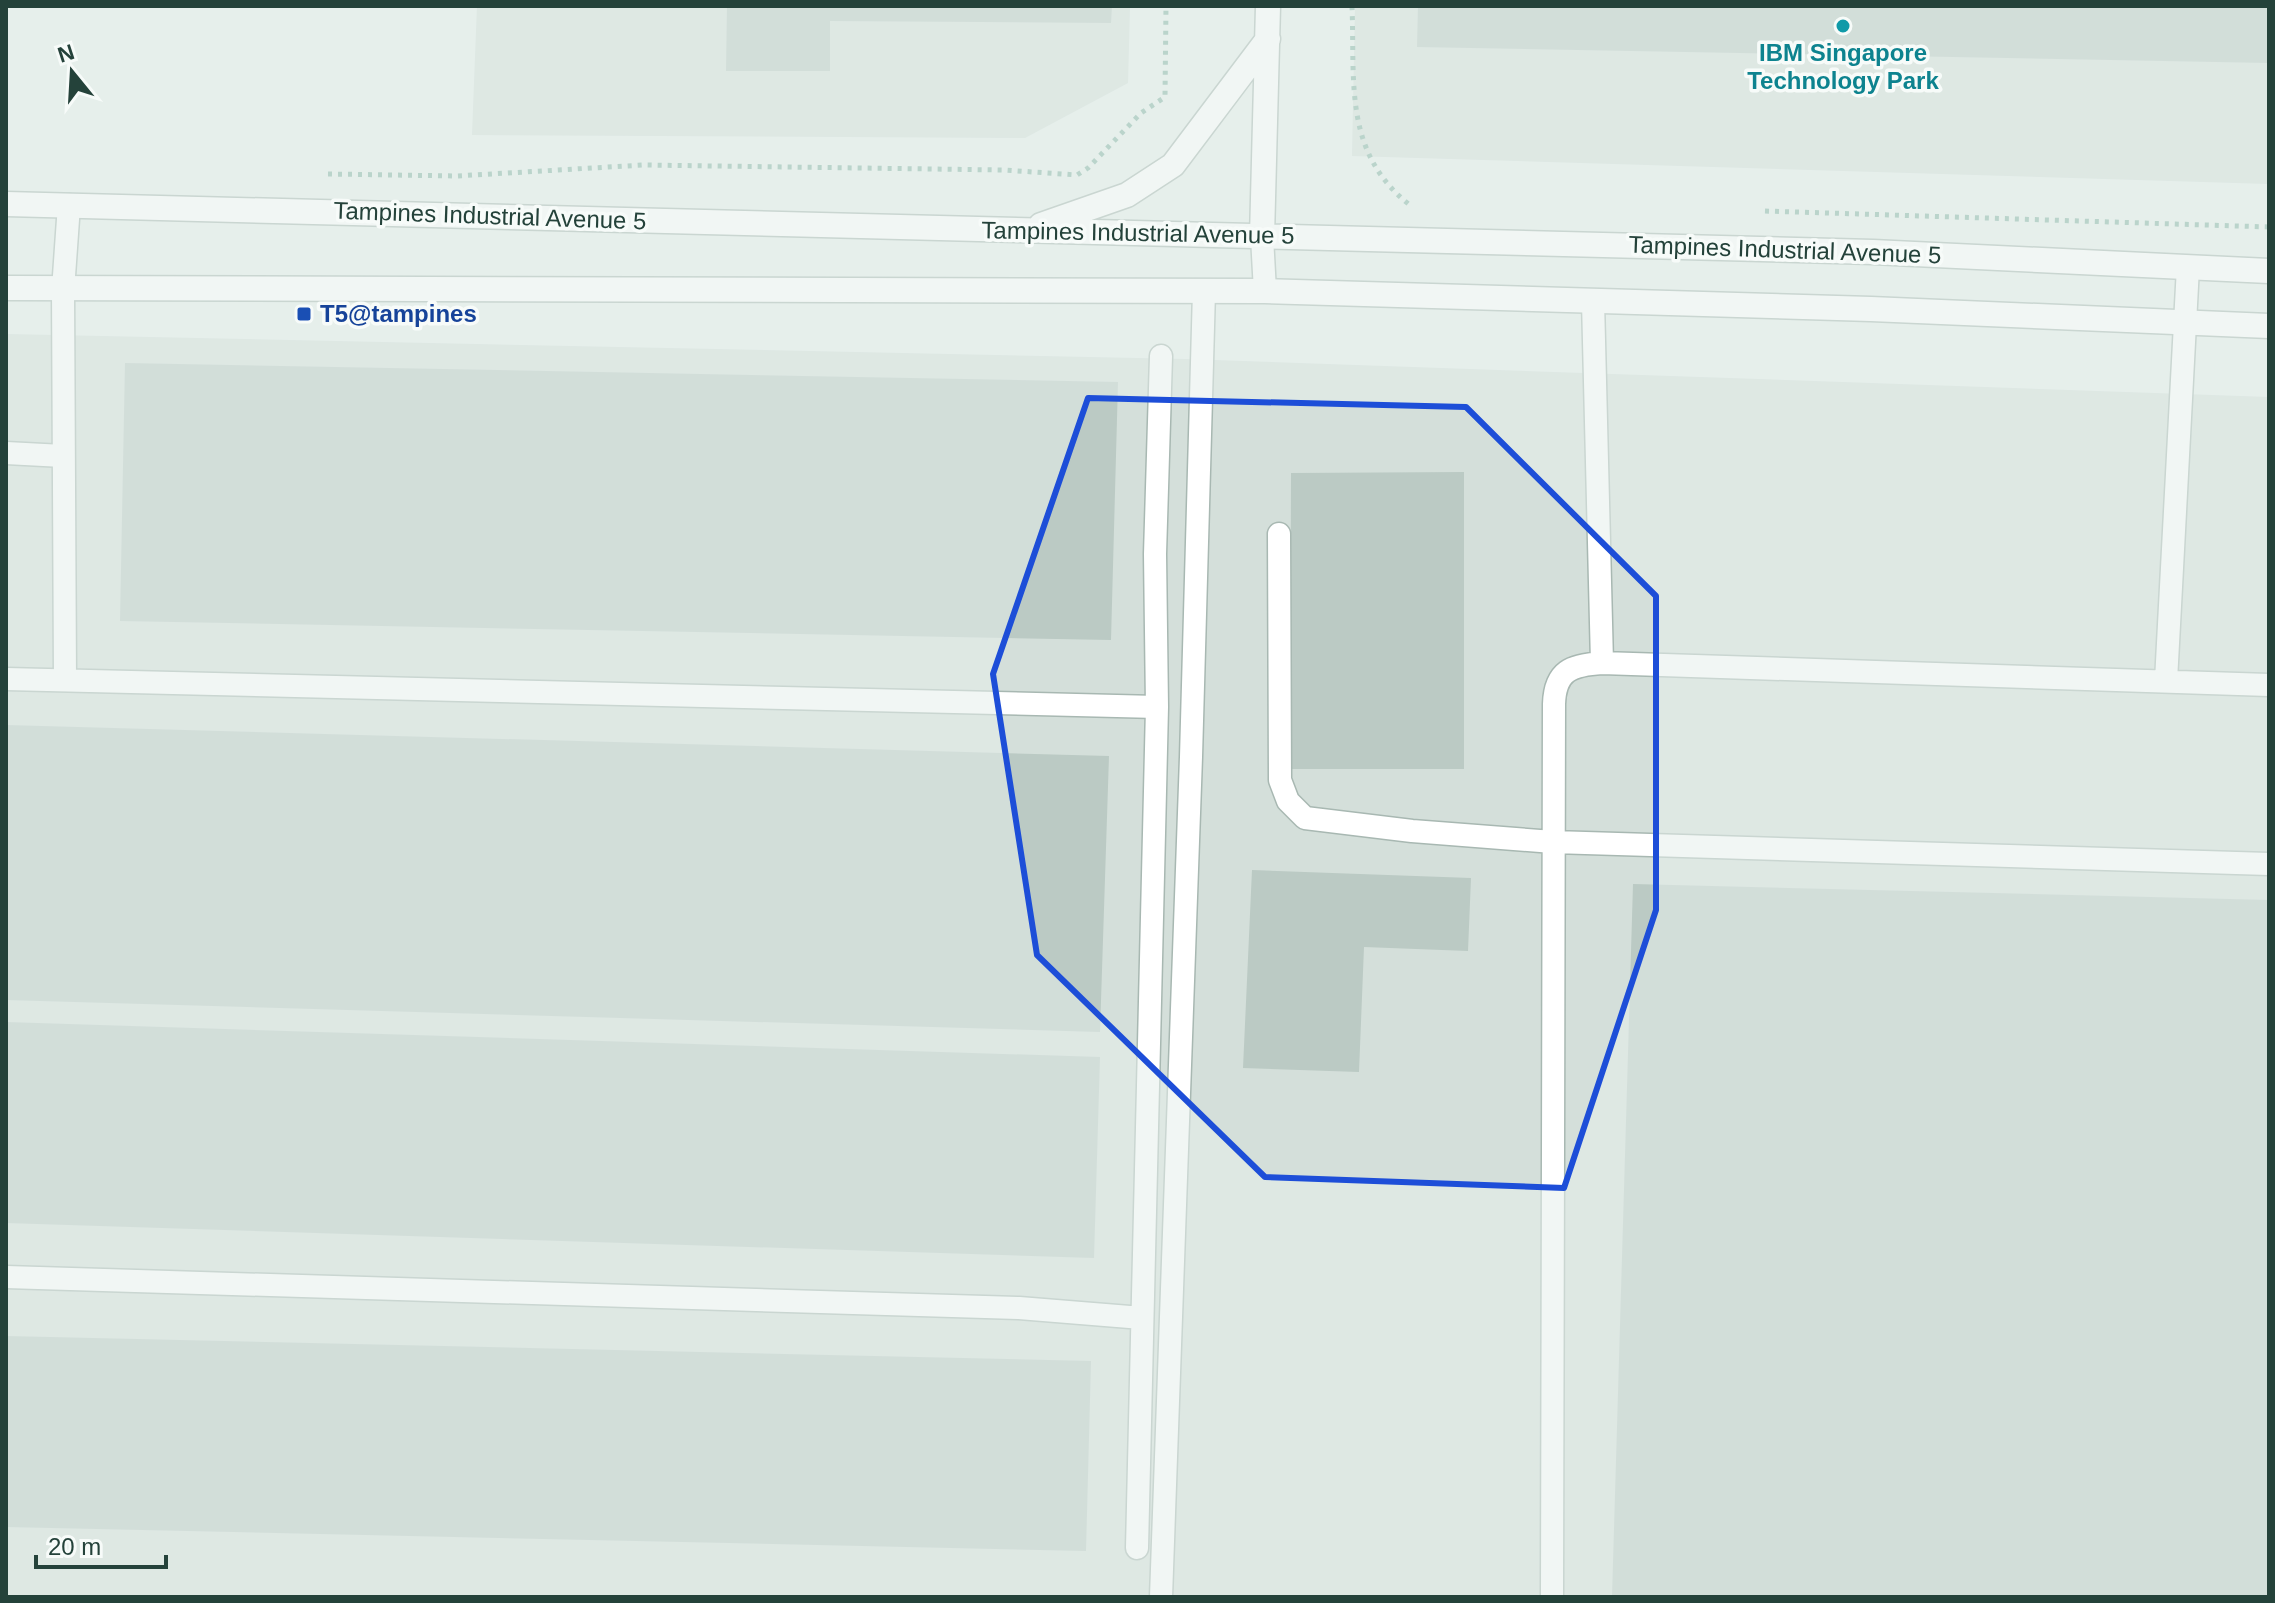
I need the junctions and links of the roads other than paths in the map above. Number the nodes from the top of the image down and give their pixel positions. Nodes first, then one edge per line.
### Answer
1 (1268, 6) edge
2 (1268, 39) junction
3 (6, 204) edge
4 (69, 205) junction
5 (1024, 231) junction
6 (1262, 237) junction
7 (2188, 267) junction
8 (2269, 271) edge
9 (6, 288) edge
10 (63, 290) junction
11 (1204, 291) junction
12 (1265, 291) junction
13 (1593, 301) junction
14 (2185, 324) junction
15 (2269, 326) edge
16 (1161, 356) dead end
17 (6, 453) edge
18 (63, 456) junction
19 (1279, 534) dead end
20 (1602, 663) junction
21 (6, 679) edge
22 (65, 680) junction
23 (2166, 681) junction
24 (2269, 685) edge
25 (1157, 707) junction
26 (1553, 842) junction
27 (2269, 864) edge
28 (6, 1277) edge
29 (1142, 1318) junction
30 (1137, 1548) dead end
31 (1161, 1597) edge
32 (1552, 1597) edge

1 - 2 street
2 - 5 street
2 - 6 street
3 - 4 street, Tampines Industrial Avenue 5
4 - 5 street, Tampines Industrial Avenue 5
4 - 10 lane
5 - 6 street, Tampines Industrial Avenue 5
6 - 7 street, Tampines Industrial Avenue 5
6 - 12 lane
7 - 8 street, Tampines Industrial Avenue 5
7 - 14 lane
9 - 10 street
10 - 11 street
10 - 18 lane
11 - 12 street
11 - 31 lane
12 - 13 street
13 - 14 street
13 - 20 lane
14 - 15 street
14 - 23 lane
16 - 25 lane
17 - 18 lane
18 - 22 lane
19 - 26 lane
20 - 23 lane
20 - 26 lane
21 - 22 lane
22 - 25 lane
23 - 24 lane
25 - 29 lane
26 - 27 lane
26 - 32 lane
28 - 29 lane
29 - 30 lane

